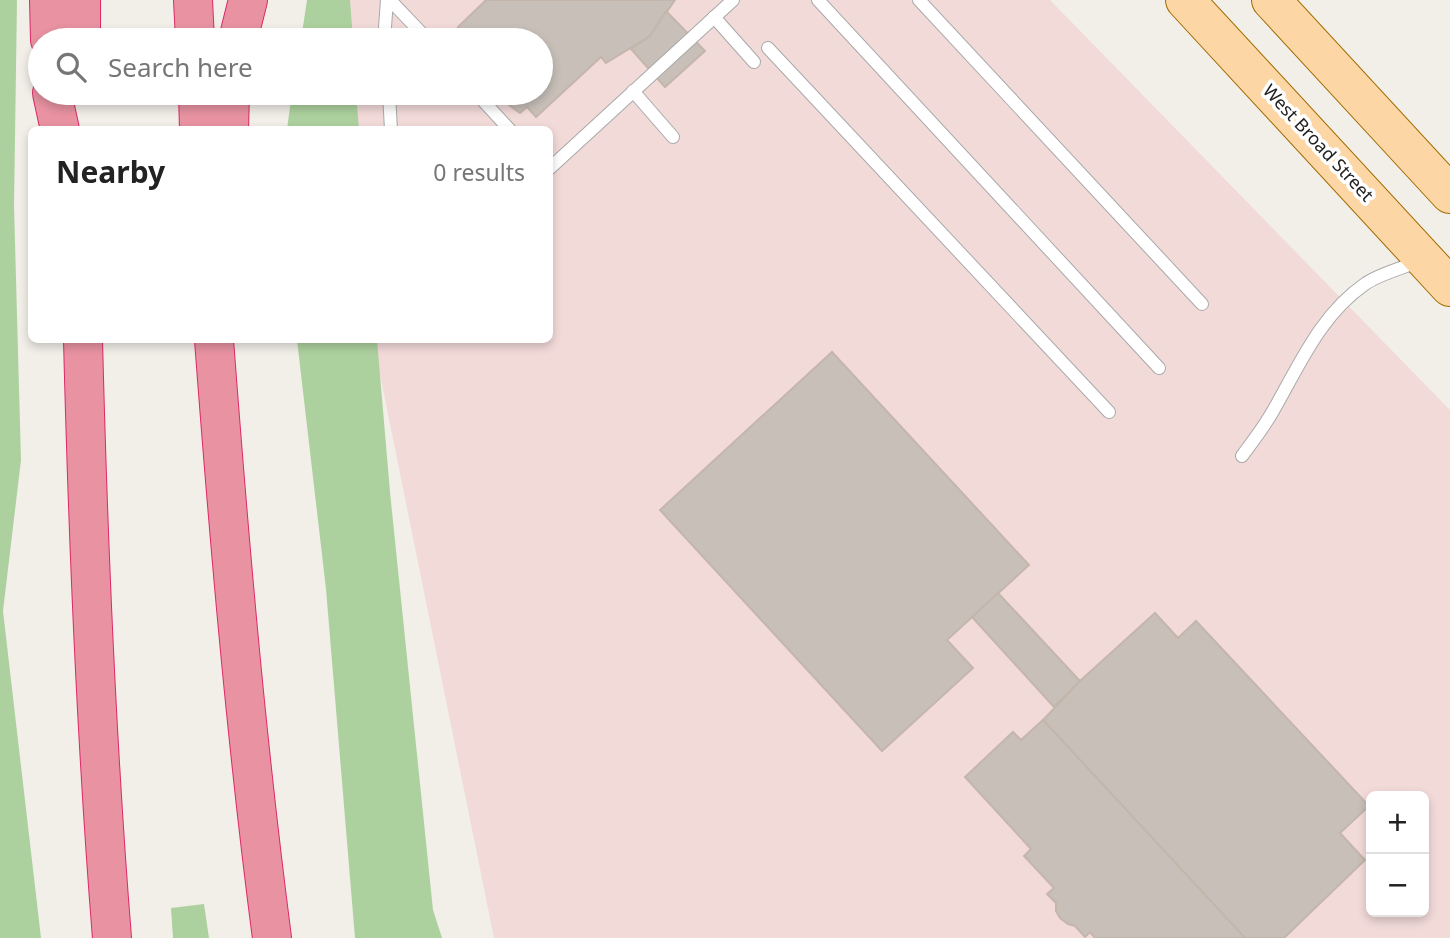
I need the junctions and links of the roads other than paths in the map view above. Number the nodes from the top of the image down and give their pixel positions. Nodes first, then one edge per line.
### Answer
1 (50, 0) edge
2 (81, 0) edge
3 (193, 0) edge
4 (248, 0) edge
5 (389, 0) edge
6 (733, 0) edge
7 (818, 0) edge
8 (919, 0) edge
9 (1185, 0) edge
10 (1271, 0) edge
11 (715, 17) junction
12 (50, 28) edge
13 (81, 28) edge
14 (194, 28) edge
15 (240, 28) edge
16 (385, 28) edge
17 (416, 28) edge
18 (768, 48) dead end
19 (754, 62) dead end
20 (633, 91) junction
21 (55, 105) edge
22 (80, 105) edge
23 (199, 105) edge
24 (230, 105) edge
25 (389, 105) edge
26 (487, 105) edge
27 (59, 126) edge
28 (80, 126) edge
29 (200, 126) edge
30 (229, 126) edge
31 (391, 126) edge
32 (506, 126) edge
33 (673, 137) dead end
34 (553, 164) edge
35 (1450, 194) edge
36 (1424, 259) junction
37 (1450, 286) edge
38 (1202, 304) dead end
39 (83, 343) edge
40 (214, 343) edge
41 (231, 343) edge
42 (1159, 368) dead end
43 (1109, 412) dead end
44 (1242, 456) dead end
45 (225, 487) junction
46 (112, 938) edge
47 (272, 938) edge

1 - 12 highway
2 - 13 highway
3 - 14 highway
4 - 15 highway
5 - 16 lane
5 - 17 lane
6 - 11 lane
7 - 42 lane
8 - 38 lane
9 - 36 main road, West Broad Street
10 - 35 main road
11 - 19 lane
11 - 20 lane
18 - 43 lane
20 - 33 lane
20 - 34 lane
21 - 27 highway
22 - 28 highway
23 - 29 highway
24 - 30 highway
25 - 31 lane
26 - 32 lane
36 - 37 main road, West Broad Street
36 - 44 lane
39 - 46 highway
40 - 45 highway
41 - 45 highway
45 - 47 highway

